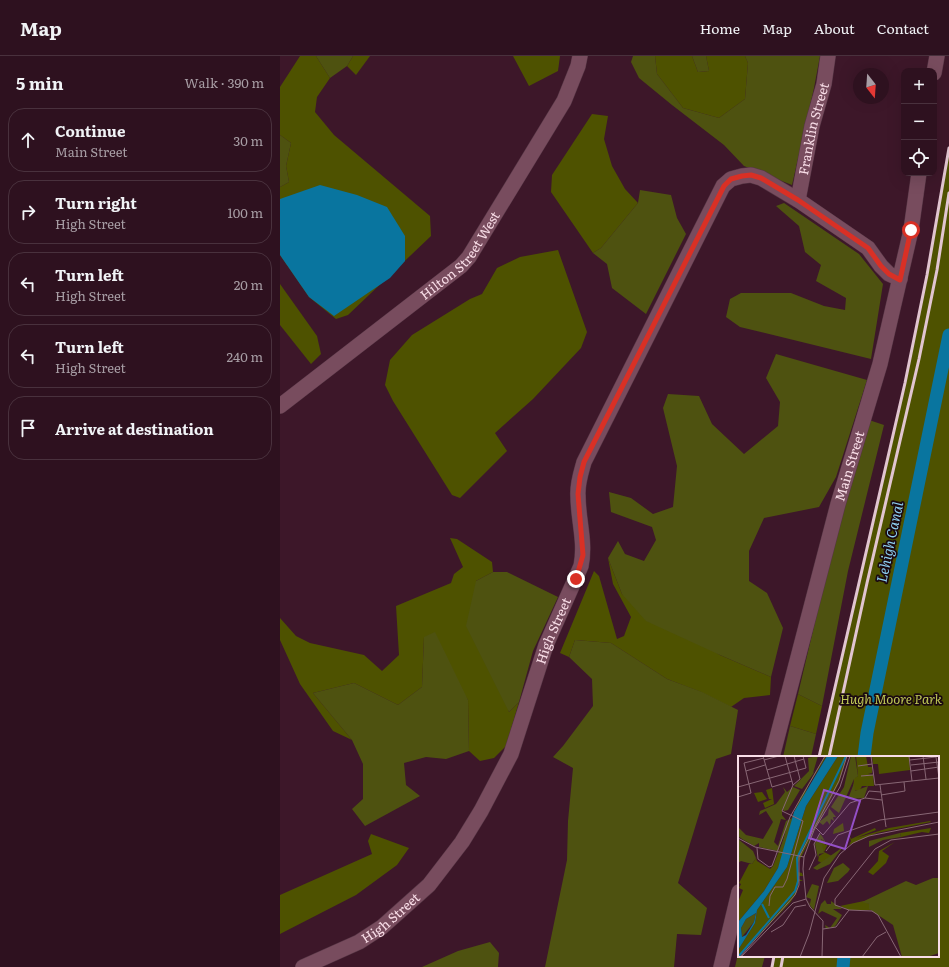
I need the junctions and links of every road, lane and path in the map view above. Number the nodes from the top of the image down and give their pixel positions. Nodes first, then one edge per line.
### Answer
1 (580, 56) edge
2 (828, 56) edge
3 (936, 56) edge
4 (935, 68) edge
5 (919, 176) edge
6 (798, 200) junction
7 (900, 280) junction
8 (280, 406) edge
9 (772, 756) edge
10 (738, 896) edge
11 (303, 967) edge
12 (721, 967) edge

1 - 8 street, Hilton Street West
2 - 6 street, Franklin Street
3 - 4 street
5 - 7 street, Main Street
6 - 7 street, High Street
6 - 11 street, High Street
7 - 9 street, Main Street
10 - 12 street

